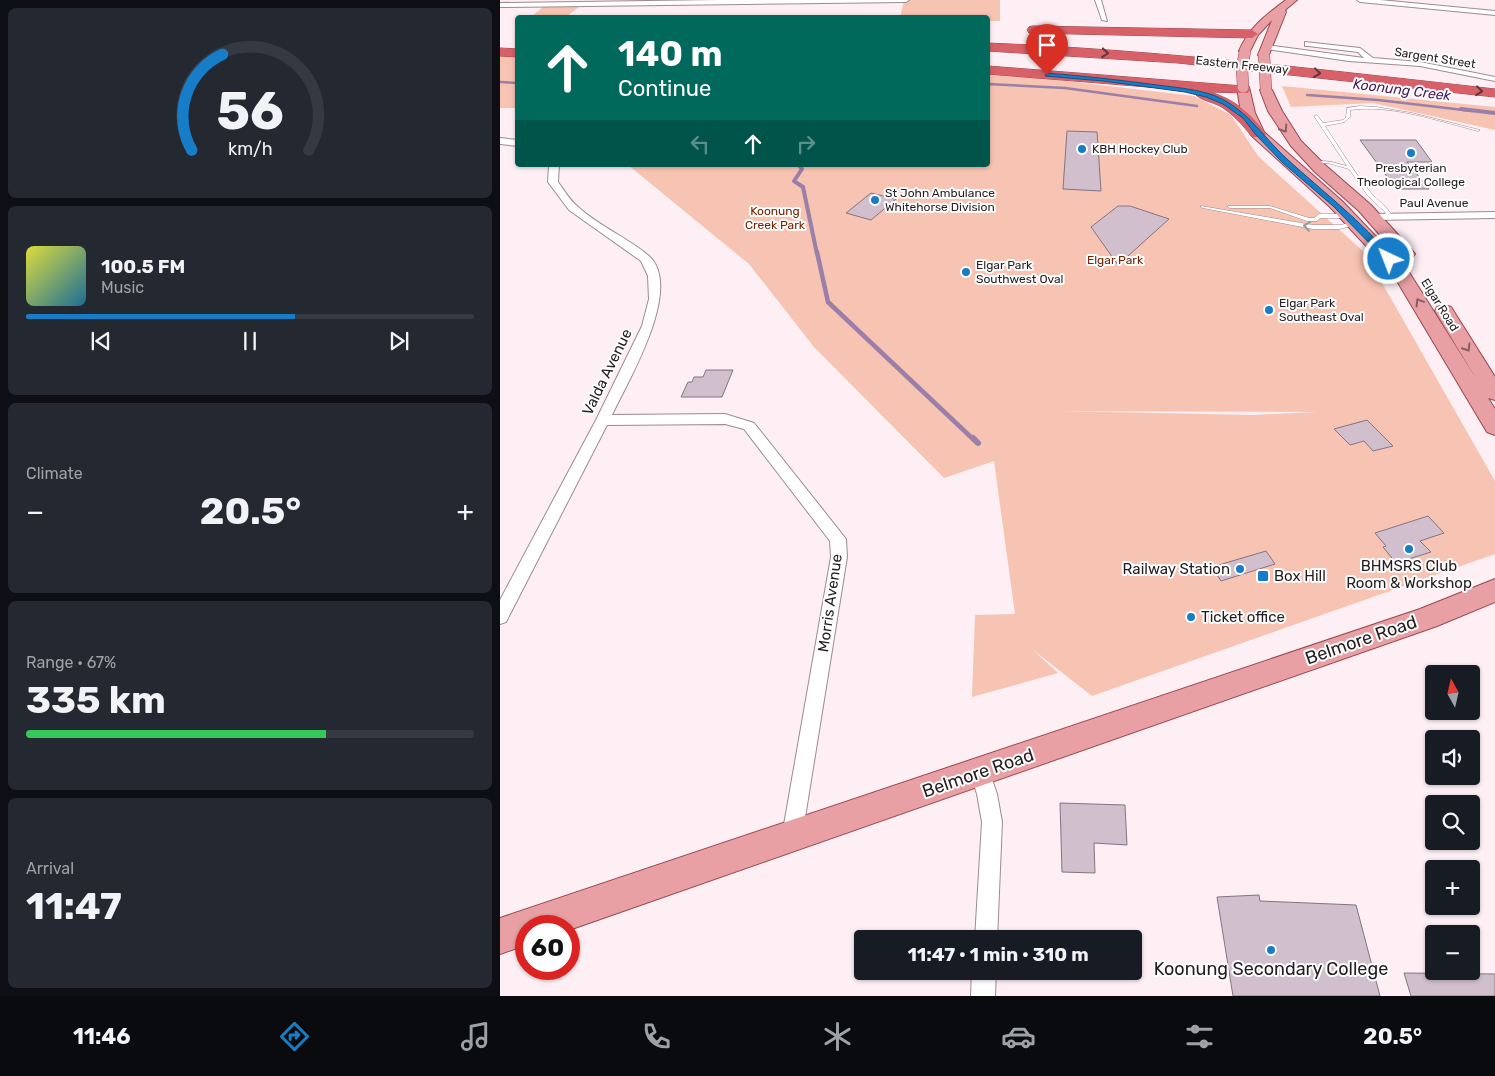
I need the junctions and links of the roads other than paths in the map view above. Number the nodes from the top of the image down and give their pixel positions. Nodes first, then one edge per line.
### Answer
1 (856, 0) edge
2 (906, 0) edge
3 (1098, 0) edge
4 (1360, 0) edge
5 (574, 2) edge
6 (1289, 2) edge
7 (500, 5) edge
8 (1495, 13) edge
9 (1105, 20) dead end
10 (1022, 30) dead end
11 (1248, 41) junction
12 (1308, 44) dead end
13 (990, 47) edge
14 (1265, 51) junction
15 (500, 54) edge
16 (515, 54) edge
17 (1371, 61) junction
18 (990, 62) edge
19 (990, 70) edge
20 (1103, 79) junction
21 (1495, 79) edge
22 (1265, 84) junction
23 (1282, 86) dead end
24 (1246, 88) junction
25 (1352, 93) dead end
26 (1495, 93) edge
27 (1411, 99) dead end
28 (1316, 116) dead end
29 (1322, 124) junction
30 (1478, 130) dead end
31 (1258, 134) junction
32 (500, 141) edge
33 (515, 143) edge
34 (1311, 163) junction
35 (554, 167) edge
36 (1351, 168) junction
37 (1327, 197) junction
38 (1383, 215) junction
39 (1495, 216) edge
40 (1351, 220) junction
41 (1490, 400) edge
42 (603, 420) junction
43 (1495, 427) edge
44 (1495, 590) edge
45 (1495, 603) edge
46 (500, 617) edge
47 (1427, 618) junction
48 (980, 772) junction
49 (792, 836) junction
50 (562, 915) edge
51 (986, 930) edge
52 (515, 931) edge
53 (500, 936) edge
54 (984, 980) edge
55 (983, 996) edge

1 - 2 street
1 - 5 street
3 - 9 street
4 - 8 street
5 - 7 street
6 - 11 main road, Elgar Road
6 - 14 main road, Elgar Road
10 - 11 highway
11 - 14 main road
11 - 24 main road, Elgar Road, bridge
12 - 17 street, Sargent Street
13 -> 26 highway, Eastern Freeway
14 - 17 street, Sargent Street
14 - 22 main road, Elgar Road, bridge
15 - 16 highway
17 - 21 street, Sargent Street
18 - 23 highway, Eastern Freeway
19 - 20 highway
20 - 24 highway
20 - 31 highway
22 - 24 main road
22 -> 34 main road, Elgar Road
24 - 31 main road, Elgar Road
25 - 27 highway
28 - 29 lane
29 - 30 lane
29 - 36 lane
31 - 37 main road, Elgar Road
32 - 33 street
34 - 36 lane
34 - 37 main road, Elgar Road
34 - 38 main road, Elgar Road
35 - 42 street, Valda Avenue
36 - 38 lane
37 - 40 main road, Elgar Road
38 - 39 street, Paul Avenue
38 - 40 main road
38 -> 41 main road, Elgar Road
40 -> 40 lane
41 -> 40 main road, Elgar Road
41 - 43 main road, Elgar Road
42 - 46 street, Valda Avenue
42 - 49 street, Morris Avenue
44 - 47 main road, Belmore Road
45 - 47 main road, Belmore Road
47 - 48 main road, Belmore Road
48 - 49 main road, Belmore Road
48 - 51 street
49 - 50 main road, Belmore Road
52 - 53 main road, Belmore Road
54 - 55 street

